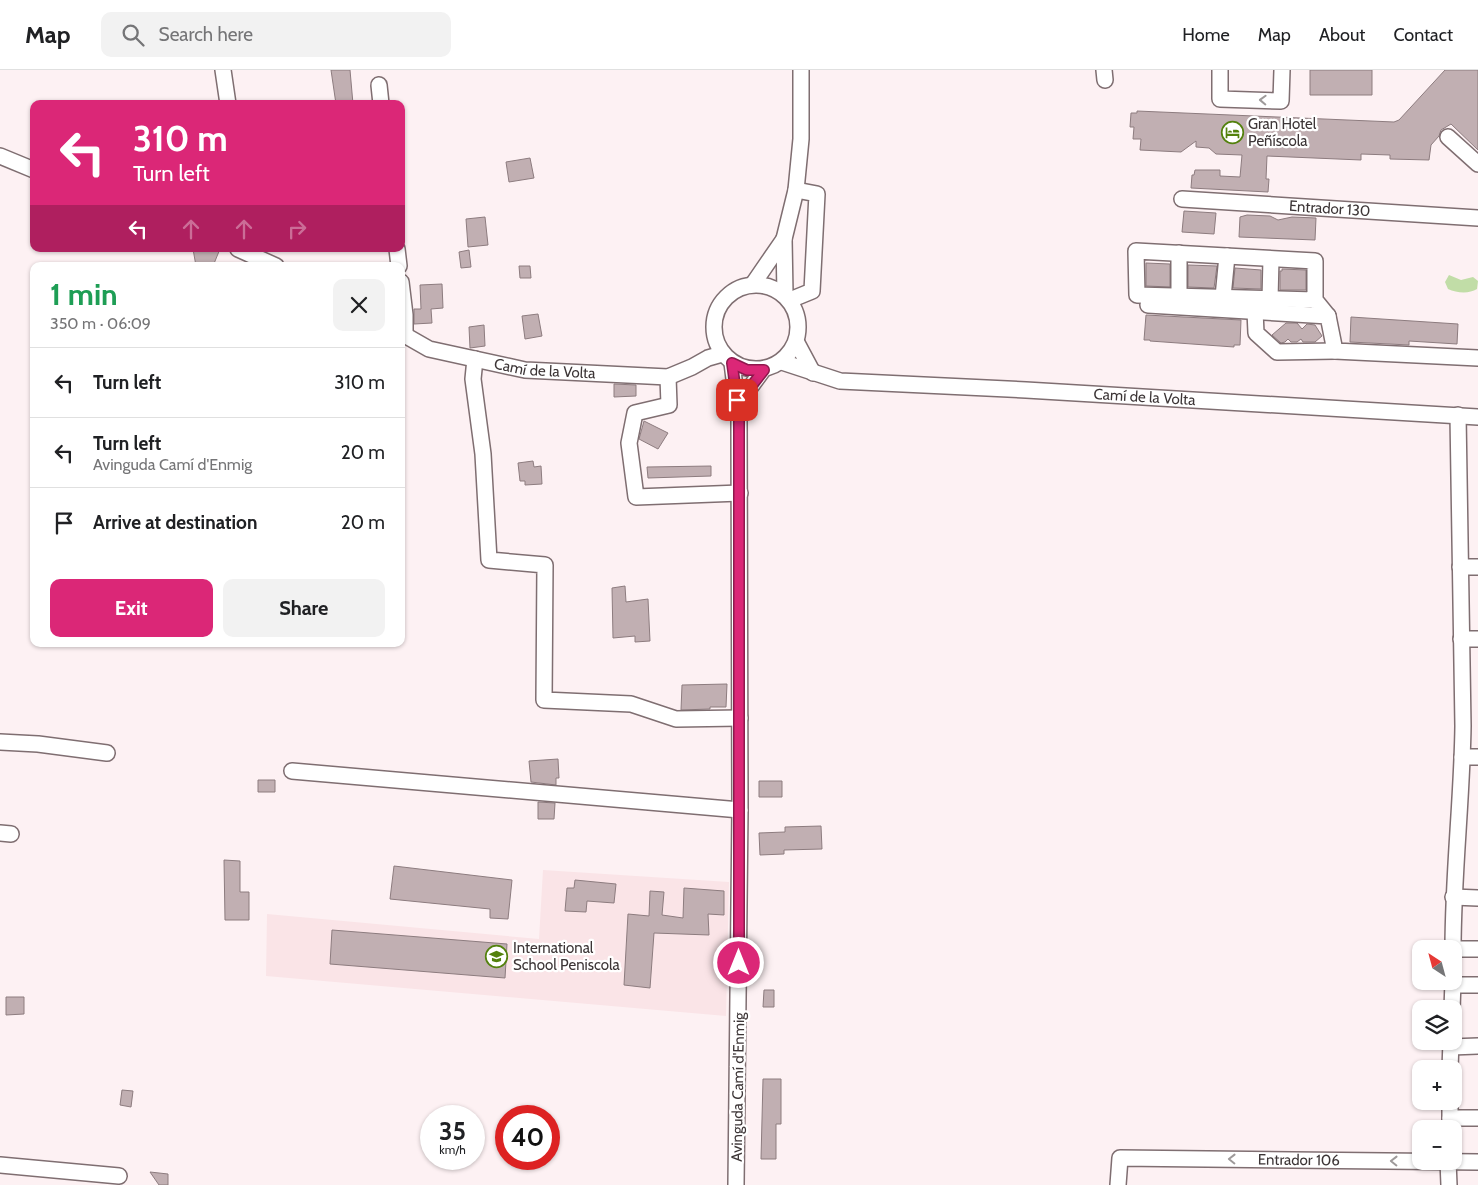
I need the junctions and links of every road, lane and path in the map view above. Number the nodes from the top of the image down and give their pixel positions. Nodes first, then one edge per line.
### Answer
1 (223, 70) edge
2 (801, 70) edge
3 (1220, 70) edge
4 (1282, 70) edge
5 (379, 86) dead end
6 (227, 100) edge
7 (381, 100) edge
8 (1448, 137) dead end
9 (0, 156) edge
10 (1478, 164) edge
11 (30, 168) edge
12 (796, 190) junction
13 (1182, 200) dead end
14 (1478, 218) edge
15 (784, 239) junction
16 (250, 252) edge
17 (1180, 253) junction
18 (1227, 256) junction
19 (1271, 259) junction
20 (268, 262) edge
21 (753, 284) junction
22 (1178, 296) junction
23 (787, 297) junction
24 (1223, 297) junction
25 (1270, 299) junction
26 (1315, 300) junction
27 (1148, 305) dead end
28 (1254, 311) junction
29 (1328, 316) junction
30 (405, 335) edge
31 (714, 338) junction
32 (797, 343) junction
33 (1336, 351) junction
34 (1478, 358) edge
35 (475, 359) junction
36 (727, 359) junction
37 (782, 362) junction
38 (692, 367) junction
39 (764, 370) junction
40 (812, 373) junction
41 (668, 377) junction
42 (1458, 415) junction
43 (1478, 417) edge
44 (739, 419) junction
45 (740, 493) junction
46 (1460, 566) junction
47 (1478, 567) edge
48 (1461, 639) junction
49 (1478, 639) edge
50 (740, 718) junction
51 (0, 742) edge
52 (107, 753) dead end
53 (1462, 757) junction
54 (1478, 757) edge
55 (292, 771) dead end
56 (740, 810) junction
57 (1453, 897) junction
58 (1478, 898) edge
59 (1454, 940) edge
60 (1462, 949) edge
61 (1478, 949) edge
62 (1462, 984) edge
63 (1478, 985) edge
64 (1462, 1045) edge
65 (1478, 1046) edge
66 (1478, 1118) edge
67 (1462, 1121) edge
68 (1412, 1162) edge
69 (1462, 1162) edge
70 (1478, 1162) edge
71 (0, 1166) edge
72 (1448, 1170) edge
73 (119, 1176) dead end
74 (736, 1185) edge
75 (1118, 1185) edge
76 (1448, 1185) edge

1 - 6 street
2 - 12 street
4 -> 3 street
5 - 7 street
8 - 10 street
9 - 11 street
12 - 15 street
12 - 23 street
13 - 14 street, Entrador 130
15 - 21 street
15 - 23 street
16 - 20 street
17 - 18 street
17 - 22 street
17 - 22 street
18 - 19 street
18 - 24 street
19 - 25 street
19 - 26 street
21 - 23 street
21 - 31 street
22 - 24 street
23 - 32 street
24 - 25 street
25 - 26 street
26 - 29 street
27 - 28 street
28 - 29 street
28 - 33 street
29 - 33 street
30 - 35 street, Camí de la Volta
31 - 36 street
31 - 38 street
32 - 37 street
32 - 40 street
33 - 34 street
35 - 41 street, Camí de la Volta
35 - 50 street
36 - 38 street, Camí de la Volta
36 - 39 street
36 - 44 street, Avinguda Camí d'Enmig
37 - 39 street
37 - 40 street, Camí de la Volta
38 - 41 street, Camí de la Volta
39 - 44 street, Avinguda Camí d'Enmig
40 - 42 street, Camí de la Volta
41 - 45 street
42 - 43 street, Camí de la Volta
42 - 46 street
44 - 45 street, Avinguda Camí d'Enmig
45 - 50 street, Avinguda Camí d'Enmig
46 - 47 street
46 - 48 street
48 - 49 street
48 - 53 street
50 - 56 street, Avinguda Camí d'Enmig
51 - 52 street
53 - 54 street
53 - 57 street
55 - 56 street
56 - 74 street, Avinguda Camí d'Enmig
57 - 58 street
57 - 59 street
60 - 61 street
62 - 63 street
64 - 65 street
66 - 67 street
68 -> 75 street, Entrador 106
69 - 70 street, Entrador 106
71 - 73 street
72 - 76 street

